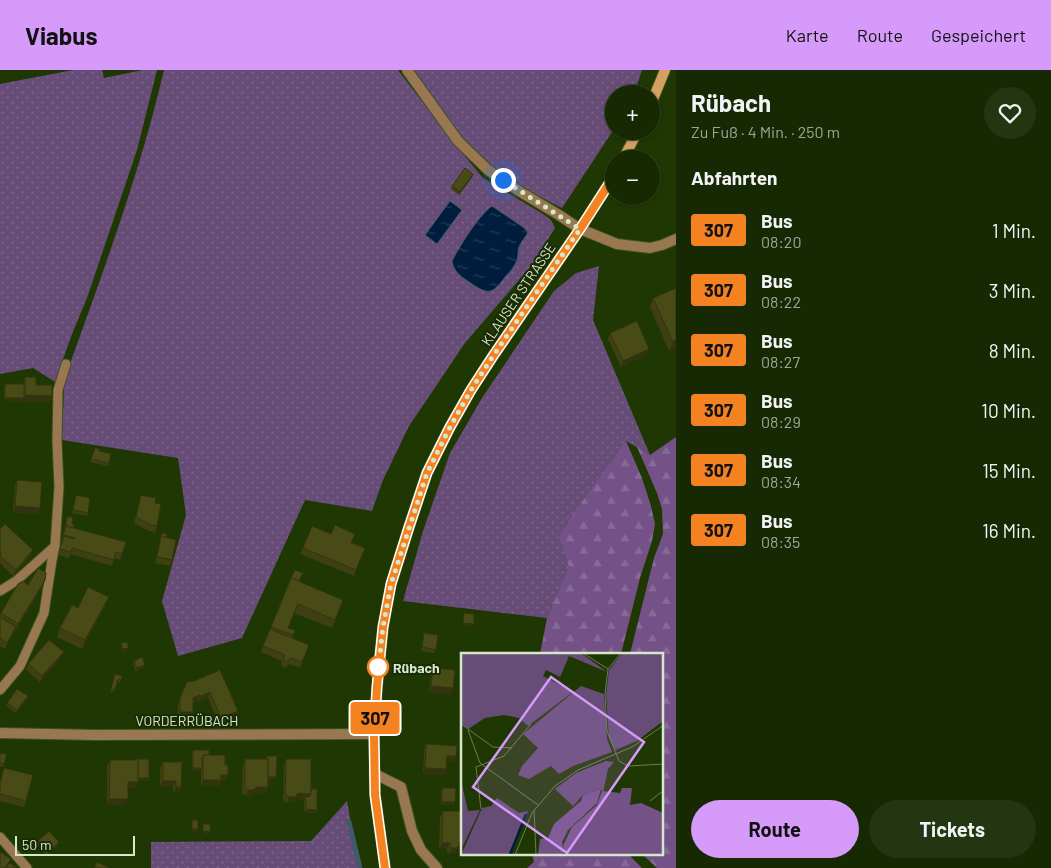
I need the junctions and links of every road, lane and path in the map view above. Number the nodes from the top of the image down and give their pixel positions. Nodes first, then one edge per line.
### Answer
1 (407, 70) edge
2 (665, 70) edge
3 (659, 85) edge
4 (605, 190) edge
5 (580, 229) junction
6 (676, 239) edge
7 (66, 364) dead end
8 (55, 546) junction
9 (0, 591) edge
10 (0, 690) edge
11 (0, 733) edge
12 (374, 734) junction
13 (375, 774) junction
14 (0, 837) edge
15 (27, 868) edge
16 (386, 868) edge
17 (437, 868) edge

1 - 5 street
2 - 3 main road
4 - 5 main road, KLAUSER STRASSE
5 - 6 street
5 - 12 main road, KLAUSER STRASSE
7 - 8 lane
8 - 9 lane
8 - 10 lane
11 - 12 street, VORDERRÜBACH
12 - 13 main road, KLAUSER STRASSE
13 - 16 main road, KLAUSER STRASSE
13 - 17 street
14 - 15 lane

